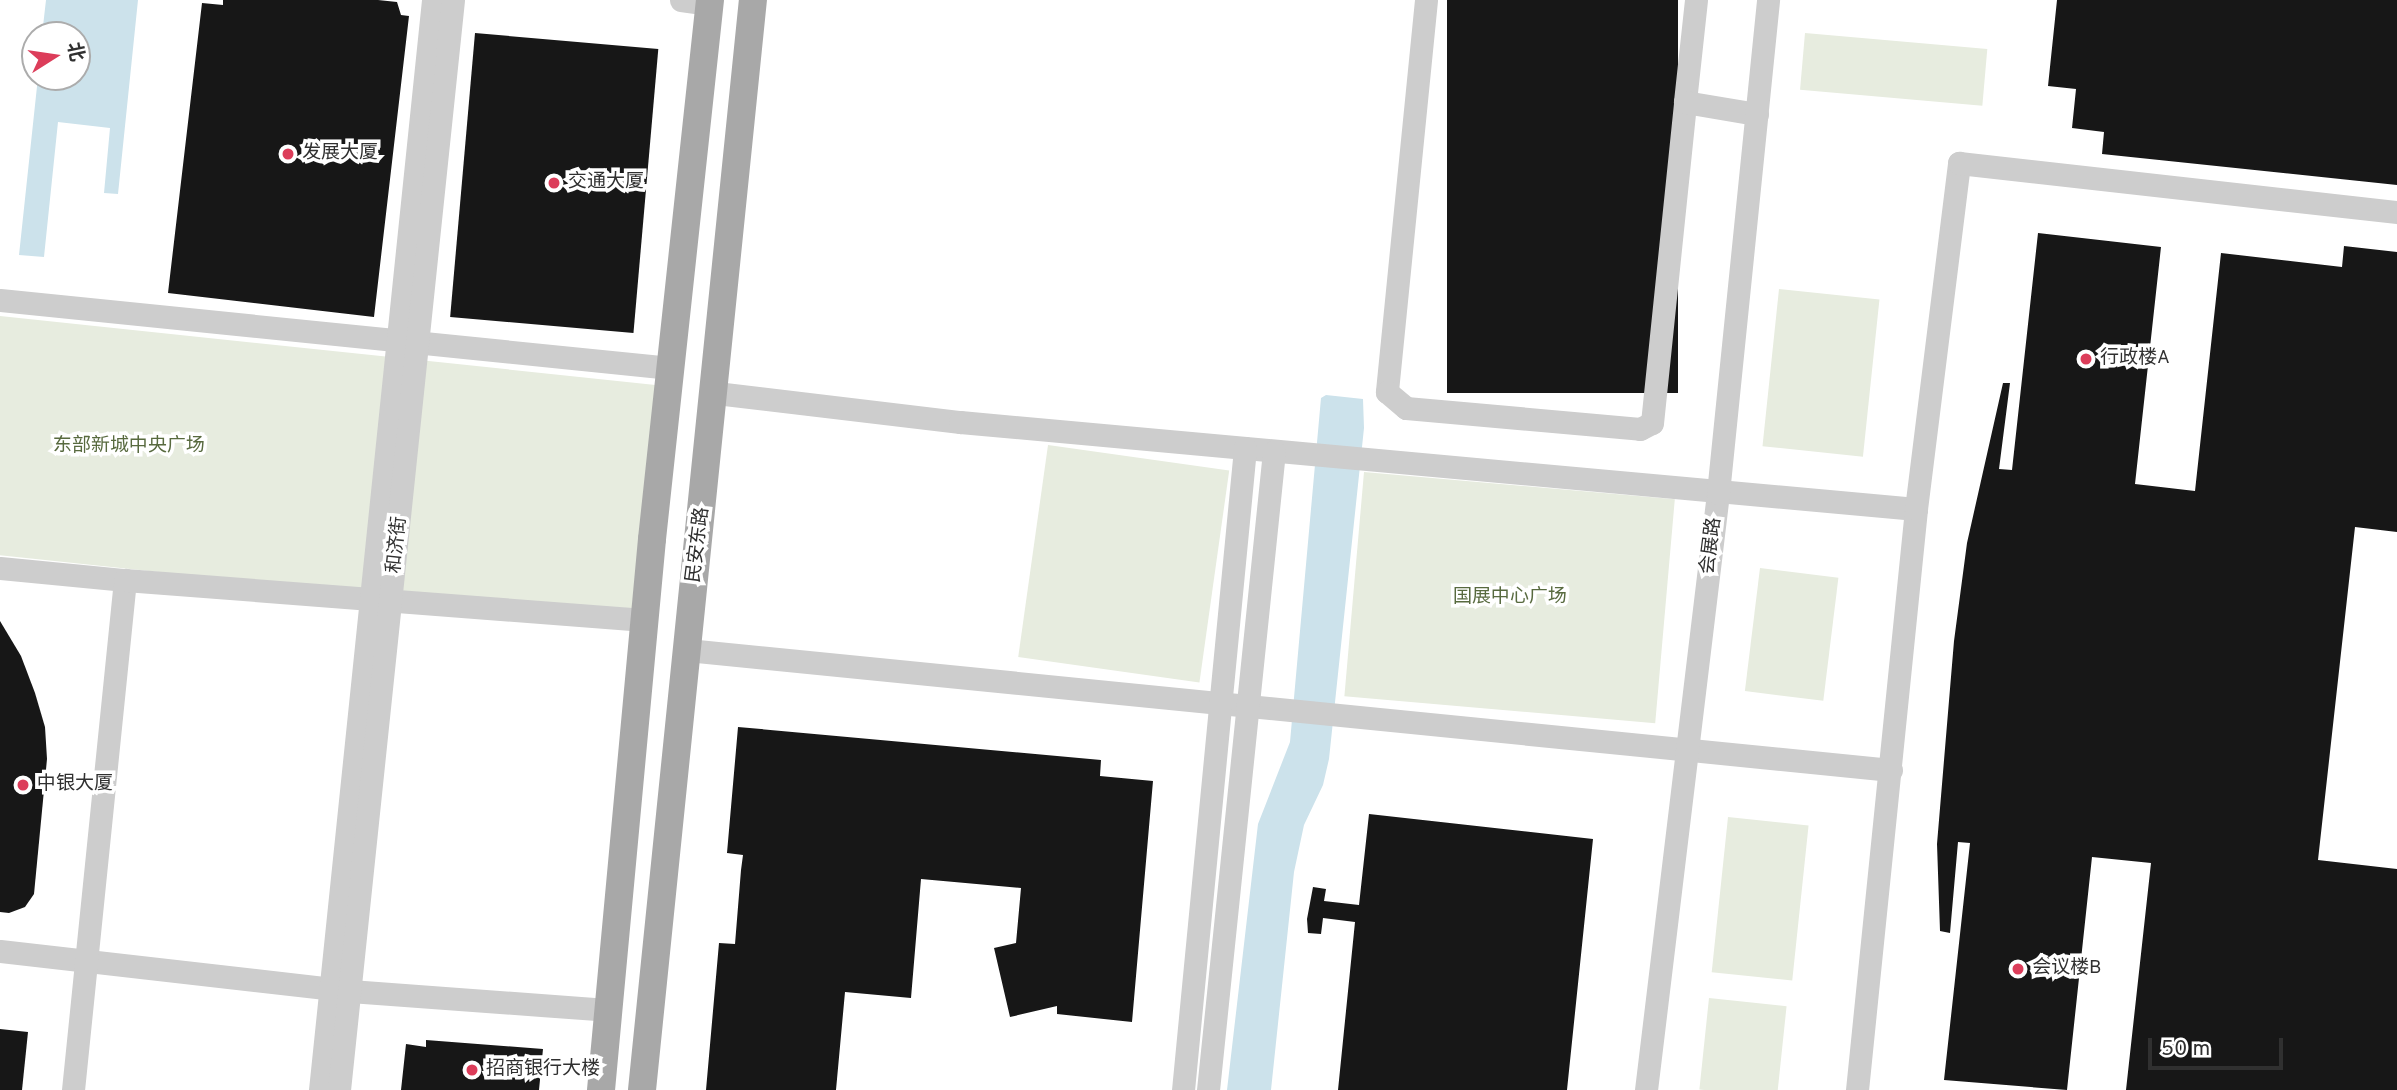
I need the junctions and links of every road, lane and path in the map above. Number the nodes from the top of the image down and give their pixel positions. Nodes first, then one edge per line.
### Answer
1 (433, 0) edge
2 (453, 0) edge
3 (681, 0) edge
4 (753, 0) edge
5 (1426, 0) edge
6 (1696, 0) edge
7 (1768, 0) edge
8 (710, 2) edge
9 (1685, 102) junction
10 (1757, 114) junction
11 (2397, 212) edge
12 (0, 300) edge
13 (409, 342) junction
14 (671, 368) junction
15 (716, 393) junction
16 (1245, 448) junction
17 (1274, 451) junction
18 (1718, 493) junction
19 (1916, 509) junction
20 (0, 568) edge
21 (125, 580) junction
22 (383, 599) junction
23 (644, 620) junction
24 (687, 650) junction
25 (1220, 706) junction
26 (1245, 708) junction
27 (1688, 753) junction
28 (1891, 770) junction
29 (0, 951) edge
30 (86, 962) junction
31 (341, 990) junction
32 (607, 1010) junction
33 (73, 1090) edge
34 (320, 1090) edge
35 (339, 1090) edge
36 (601, 1090) edge
37 (642, 1090) edge
38 (1183, 1090) edge
39 (1208, 1090) edge
40 (1646, 1090) edge
41 (1857, 1090) edge

1 - 13 street, 和济街
2 - 13 street, 和济街
3 - 8 street
4 - 15 main road, 民安东路
5 - 9 street
6 - 9 street
7 - 10 street, 会展路
8 - 14 main road
9 - 10 street
10 - 18 street, 会展路
11 - 19 street
12 - 13 street
13 - 14 street
13 - 22 street, 和济街
14 - 23 main road
15 - 16 street
15 - 24 main road, 民安东路
16 - 17 street
16 - 25 street
17 - 18 street
17 - 26 street
18 - 19 street
18 - 27 street, 会展路
19 - 28 street
20 - 21 street
21 - 22 street
21 - 30 street
22 - 23 street
22 - 31 street, 和济街
23 - 32 main road
24 - 25 street
24 - 37 main road, 民安东路
25 - 26 street
25 - 38 street
26 - 27 street
26 - 39 street
27 - 28 street
27 - 40 street, 会展路
28 - 41 street
29 - 30 street
30 - 31 street
30 - 33 street
31 - 32 street
31 - 34 street, 和济街
31 - 35 street, 和济街
32 - 36 main road

